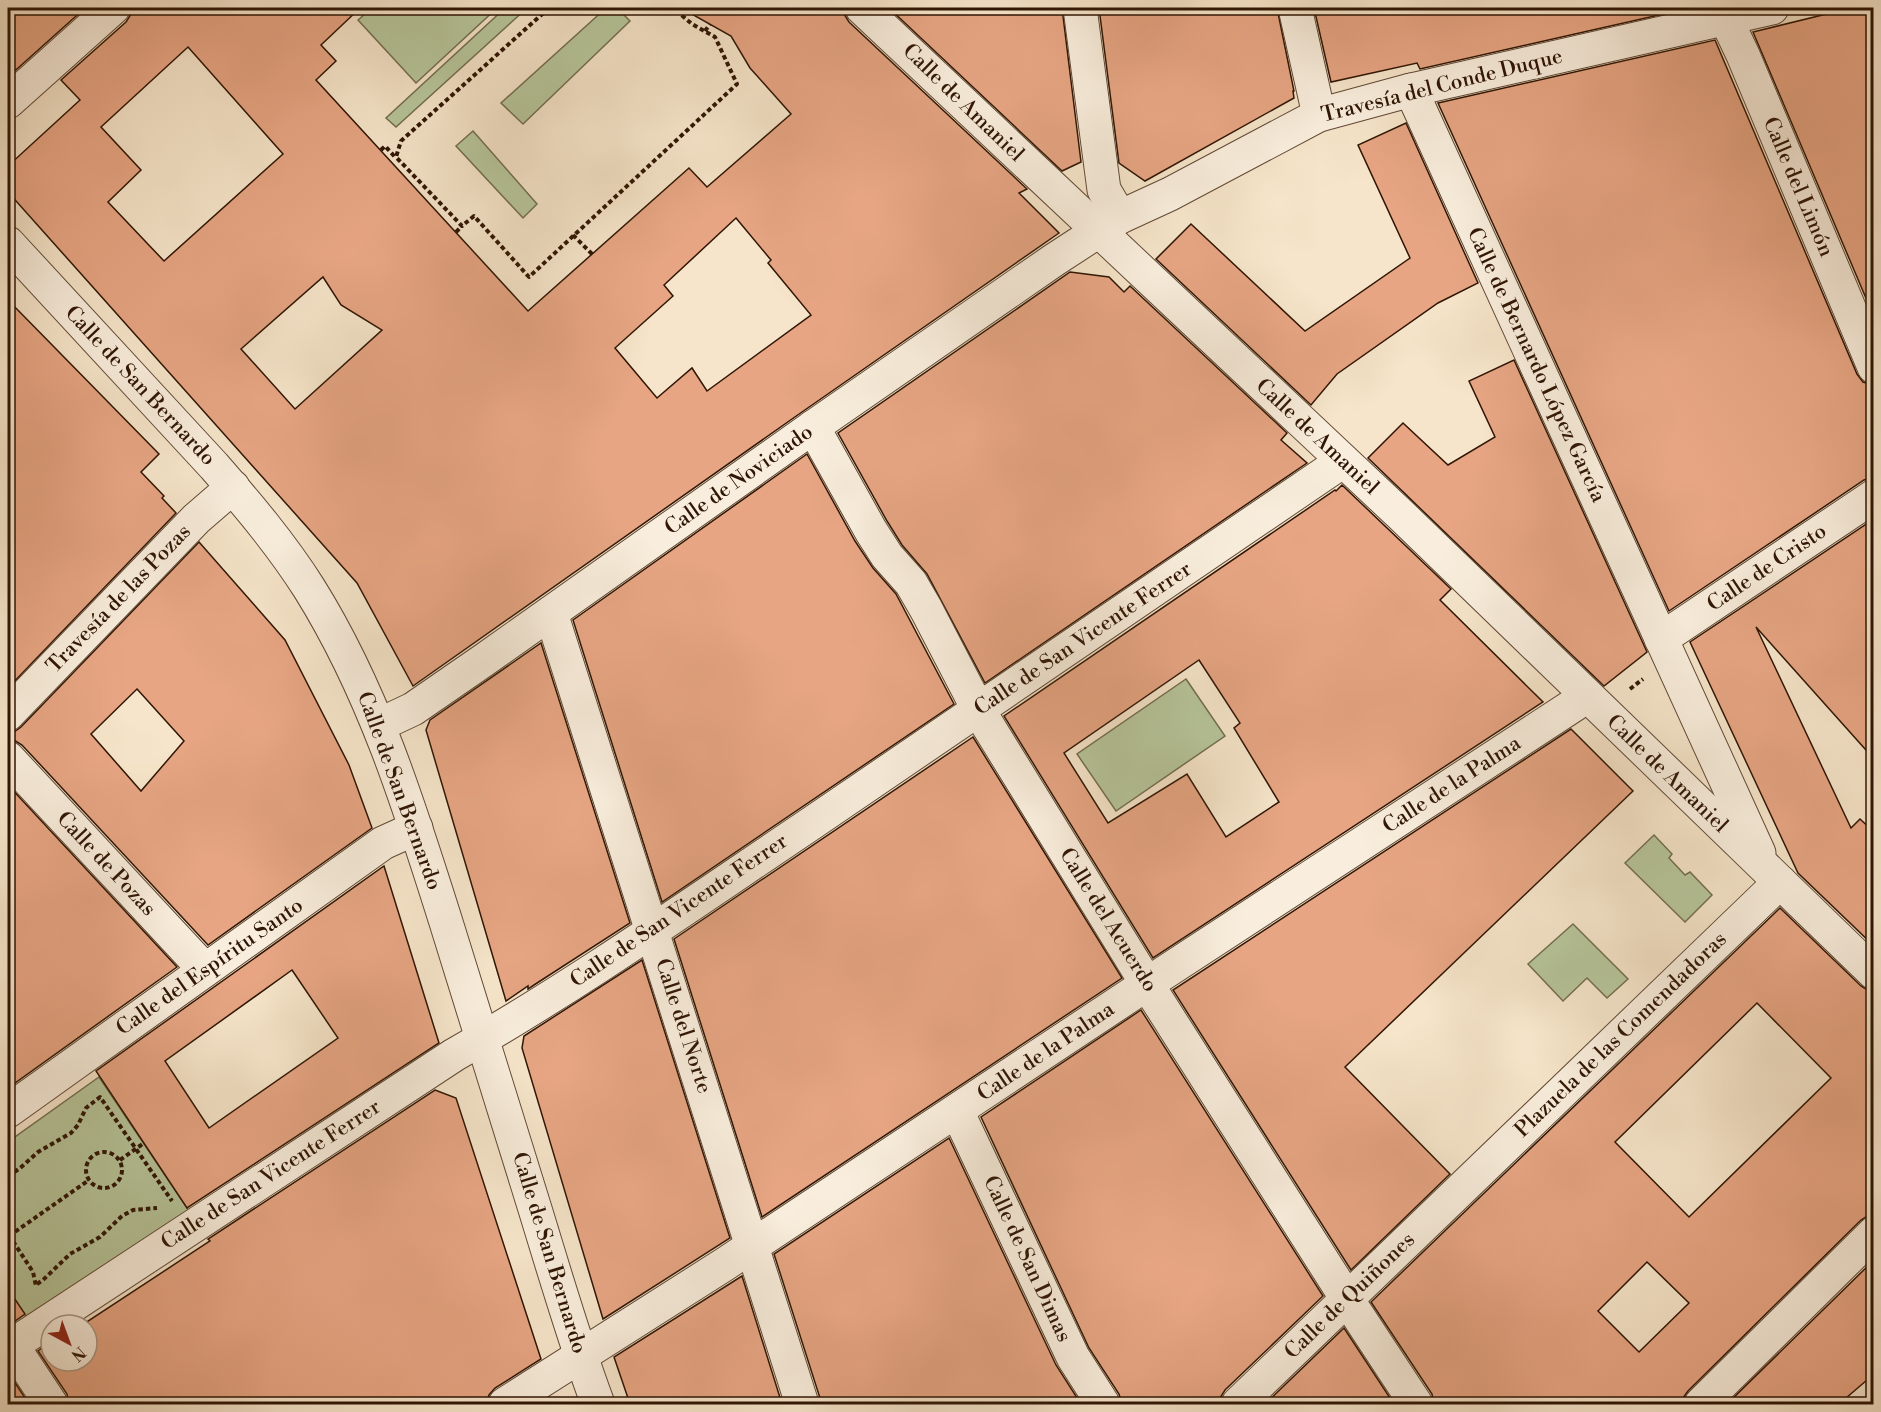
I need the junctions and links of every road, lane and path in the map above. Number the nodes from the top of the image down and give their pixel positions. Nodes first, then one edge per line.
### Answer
1 (112, 8) edge
2 (549, 8) edge
3 (673, 8) edge
4 (862, 8) edge
5 (1080, 8) edge
6 (1295, 8) edge
7 (1772, 8) edge
8 (1724, 12) edge
9 (710, 24) dead end
10 (705, 31) junction
11 (1411, 90) junction
12 (8, 102) edge
13 (1319, 115) junction
14 (381, 150) dead end
15 (396, 157) junction
16 (1109, 223) junction
17 (462, 226) junction
18 (456, 232) dead end
19 (573, 235) junction
20 (8, 243) edge
21 (592, 254) dead end
22 (1874, 367) edge
23 (813, 427) junction
24 (1343, 461) junction
25 (233, 488) junction
26 (1874, 496) edge
27 (551, 613) junction
28 (1665, 648) junction
29 (1594, 704) junction
30 (978, 711) junction
31 (8, 714) edge
32 (379, 725) junction
33 (8, 758) edge
34 (416, 828) junction
35 (1773, 876) junction
36 (653, 930) junction
37 (205, 970) junction
38 (1874, 973) edge
39 (1147, 984) junction
40 (482, 1039) junction
41 (8, 1111) edge
42 (957, 1111) junction
43 (144, 1143) dead end
44 (136, 1149) junction
45 (120, 1160) junction
46 (8, 1176) edge
47 (89, 1180) junction
48 (1463, 1188) joint
49 (1874, 1233) edge
50 (8, 1234) edge
51 (753, 1245) junction
52 (37, 1284) junction
53 (34, 1293) dead end
54 (1347, 1299) junction
55 (10, 1346) edge
56 (581, 1356) junction
57 (51, 1404) edge
58 (505, 1404) edge
59 (598, 1404) edge
60 (802, 1404) edge
61 (1103, 1404) edge
62 (1238, 1404) edge
63 (1416, 1404) edge
64 (1701, 1404) edge

1 - 12 street
2 - 15 path
3 - 10 path
4 - 16 street, Calle de Amaniel
5 - 16 street
6 - 13 street
7 - 8 street, Travesía del Conde Duque
8 - 11 street, Travesía del Conde Duque
8 - 22 street, Calle del Limón
9 - 10 path
10 - 19 path
11 - 13 street, Travesía del Conde Duque
11 - 28 street, Calle de Bernardo López García
13 - 16 street, Travesía del Conde Duque
14 - 15 path
15 - 17 path
16 - 23 street, Calle de Noviciado
16 - 24 street, Calle de Amaniel
17 - 18 path
17 - 19 path
19 - 21 path
20 - 25 street, Calle de San Bernardo
23 - 27 street, Calle de Noviciado
23 - 30 street, Calle del Acuerdo
24 - 29 street, Calle de Amaniel
24 - 30 street, Calle de San Vicente Ferrer
25 - 31 street, Travesía de las Pozas
25 - 32 street, Calle de San Bernardo
26 - 28 street, Calle de Cristo
27 - 32 street, Calle de Noviciado
27 - 36 street, Calle del Norte
28 - 29 path
28 - 35 street, Calle de Amaniel
29 - 35 street, Calle de Amaniel
29 - 39 street, Calle de la Palma
30 - 36 street, Calle de San Vicente Ferrer
30 - 39 street, Calle del Acuerdo
32 - 34 street, Calle de San Bernardo
33 - 37 street, Calle de Pozas
34 - 37 street, Calle del Espíritu Santo
34 - 40 street, Calle de San Bernardo
35 - 38 street, Calle de Amaniel
35 - 48 street, Plazuela de las Comendadoras
36 - 40 street, Calle de San Vicente Ferrer
36 - 51 street, Calle del Norte
37 - 41 street, Calle del Espíritu Santo
39 - 42 street, Calle de la Palma
39 - 54 street, Calle del Acuerdo
40 - 55 street, Calle de San Vicente Ferrer
40 - 56 street, Calle de San Bernardo
42 - 51 street, Calle de la Palma
42 - 61 street, Calle de San Dimas
43 - 44 path
44 - 45 path
44 - 46 path
44 - 52 path
45 - 47 path
45 - 47 path
47 - 50 path
48 - 54 street, Calle de Quiñones
49 - 64 street
50 - 52 path
51 - 56 street, Calle de la Palma
51 - 60 street, Calle del Norte
52 - 53 path
54 - 62 street, Calle de Quiñones
54 - 63 street, Calle del Acuerdo
55 - 57 street
56 - 58 street, Calle de la Palma
56 - 59 street, Calle de San Bernardo

